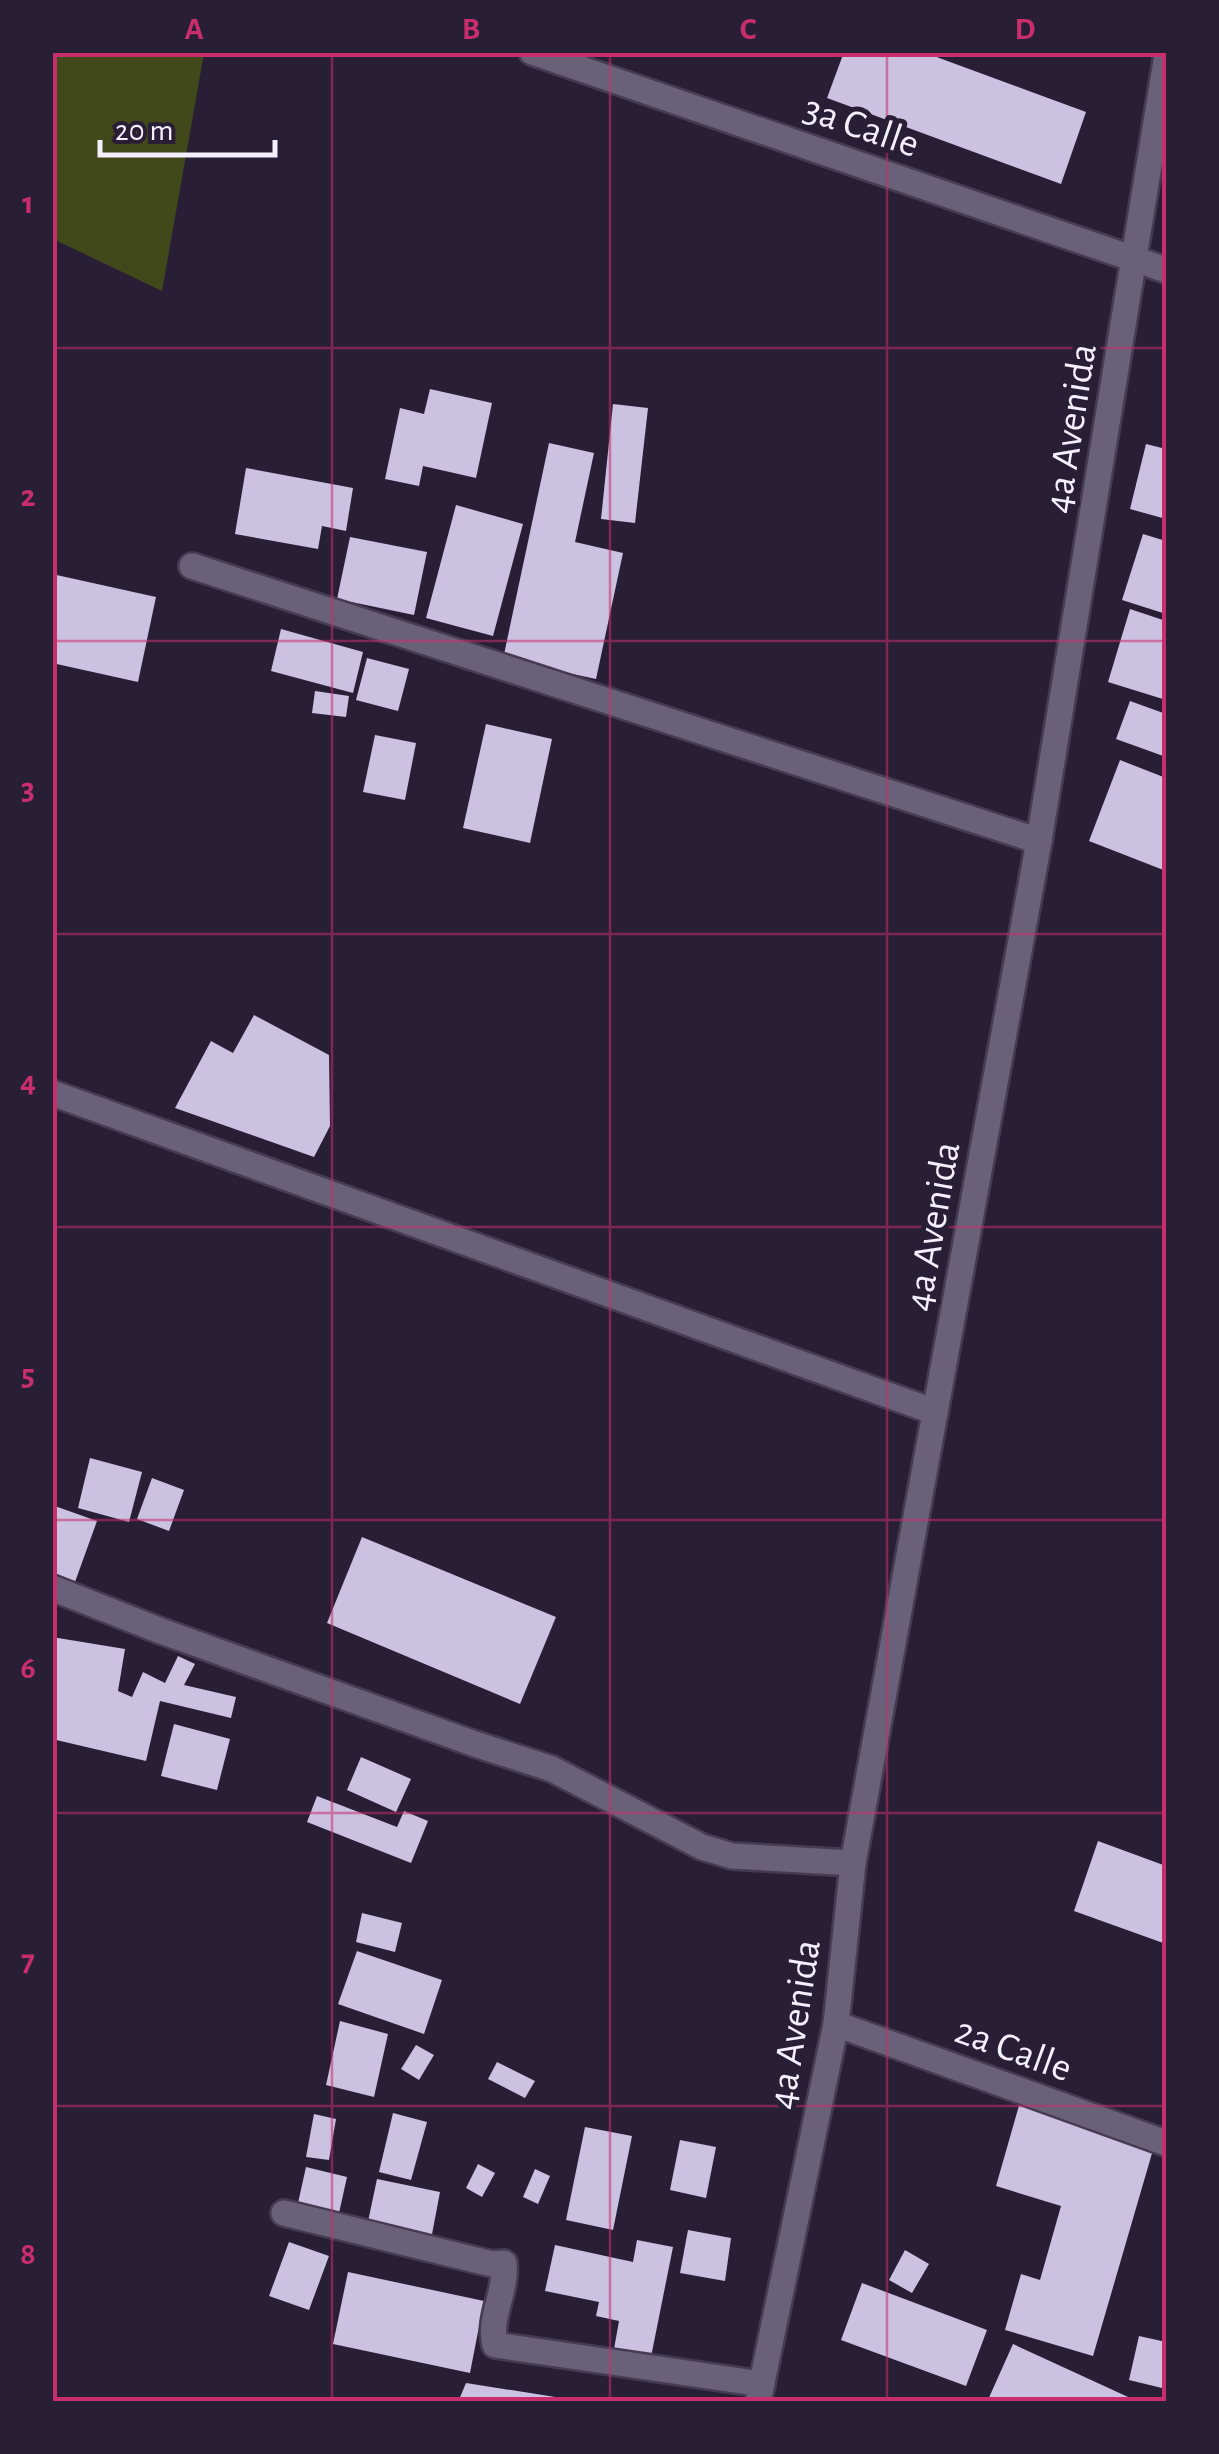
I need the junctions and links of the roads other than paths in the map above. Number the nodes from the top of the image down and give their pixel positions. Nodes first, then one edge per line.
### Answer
1 (532, 52) edge
2 (1166, 61) edge
3 (1136, 259) junction
4 (1166, 270) edge
5 (192, 566) dead end
6 (1039, 841) junction
7 (52, 1093) edge
8 (935, 1412) junction
9 (52, 1588) edge
10 (853, 1863) junction
11 (836, 2024) junction
12 (1166, 2143) edge
13 (284, 2213) dead end
14 (760, 2393) edge

1 - 3 street, 3a Calle
2 - 3 street, 4a Avenida
3 - 4 street, 3a Calle
3 - 6 street, 4a Avenida
5 - 6 street
6 - 8 street, 4a Avenida
7 - 8 street
8 - 10 street, 4a Avenida
9 - 10 street
10 - 11 street, 4a Avenida
11 - 12 street, 2a Calle
11 - 14 street, 4a Avenida
13 - 14 street

